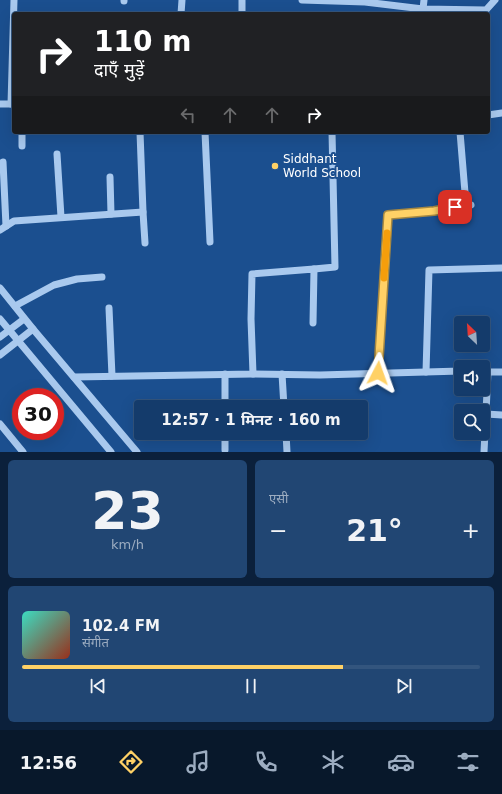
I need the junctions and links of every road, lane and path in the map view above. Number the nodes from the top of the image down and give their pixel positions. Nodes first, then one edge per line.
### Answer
1 (14, 0) edge
2 (182, 0) edge
3 (242, 0) edge
4 (302, 0) edge
5 (306, 0) edge
6 (424, 0) edge
7 (496, 0) edge
8 (365, 1) edge
9 (423, 9) junction
10 (14, 12) edge
11 (181, 12) edge
12 (242, 12) edge
13 (0, 104) edge
14 (12, 104) edge
15 (502, 114) edge
16 (490, 115) edge
17 (22, 134) edge
18 (140, 134) edge
19 (205, 134) edge
20 (332, 134) edge
21 (460, 134) edge
22 (22, 146) dead end
23 (57, 154) dead end
24 (3, 162) dead end
25 (110, 176) dead end
26 (143, 212) junction
27 (111, 214) junction
28 (61, 217) junction
29 (3, 228) edge
30 (210, 242) dead end
31 (145, 243) dead end
32 (502, 268) edge
33 (314, 269) junction
34 (102, 277) dead end
35 (0, 288) edge
36 (14, 306) junction
37 (110, 308) dead end
38 (0, 319) edge
39 (24, 319) junction
40 (313, 323) dead end
41 (32, 329) junction
42 (9, 330) junction
43 (0, 337) edge
44 (18, 340) junction
45 (0, 355) edge
46 (454, 371) edge
47 (490, 371) edge
48 (426, 372) junction
49 (502, 372) edge
50 (378, 373) junction
51 (225, 374) junction
52 (253, 374) junction
53 (282, 374) junction
54 (112, 376) junction
55 (74, 377) junction
56 (225, 400) edge
57 (284, 400) edge
58 (490, 414) edge
59 (502, 415) edge
60 (0, 424) edge
61 (3, 433) edge
62 (225, 440) edge
63 (286, 440) edge
64 (485, 440) edge
65 (225, 450) dead end
66 (23, 452) edge
67 (111, 452) edge
68 (137, 452) edge
69 (287, 452) edge
70 (484, 452) edge

1 - 10 street
2 - 11 street
3 - 12 street
4 - 5 street
5 - 8 street
6 - 9 street
7 - 9 street
8 - 9 street
13 - 14 street
15 - 16 street
17 - 22 street
18 - 26 street
19 - 30 street
20 - 33 street
21 - 50 street
23 - 28 street
24 - 29 street
25 - 27 street
26 - 27 street
26 - 31 street
27 - 28 street
28 - 29 street
32 - 48 street
33 - 40 street
33 - 52 street
34 - 36 street
35 - 36 street
36 - 39 street
37 - 54 street
38 - 42 street
39 - 41 street
39 - 42 street
41 - 44 street
41 - 55 street
42 - 43 street
42 - 44 street
44 - 45 street
44 - 67 street
46 - 48 street
47 - 49 street
48 - 50 street
50 - 53 street
51 - 52 street
51 - 54 street
51 - 56 street
52 - 53 street
53 - 57 street
54 - 55 street
55 - 68 street
58 - 59 street
60 - 61 street
61 - 66 street
62 - 65 street
63 - 69 street
64 - 70 street

